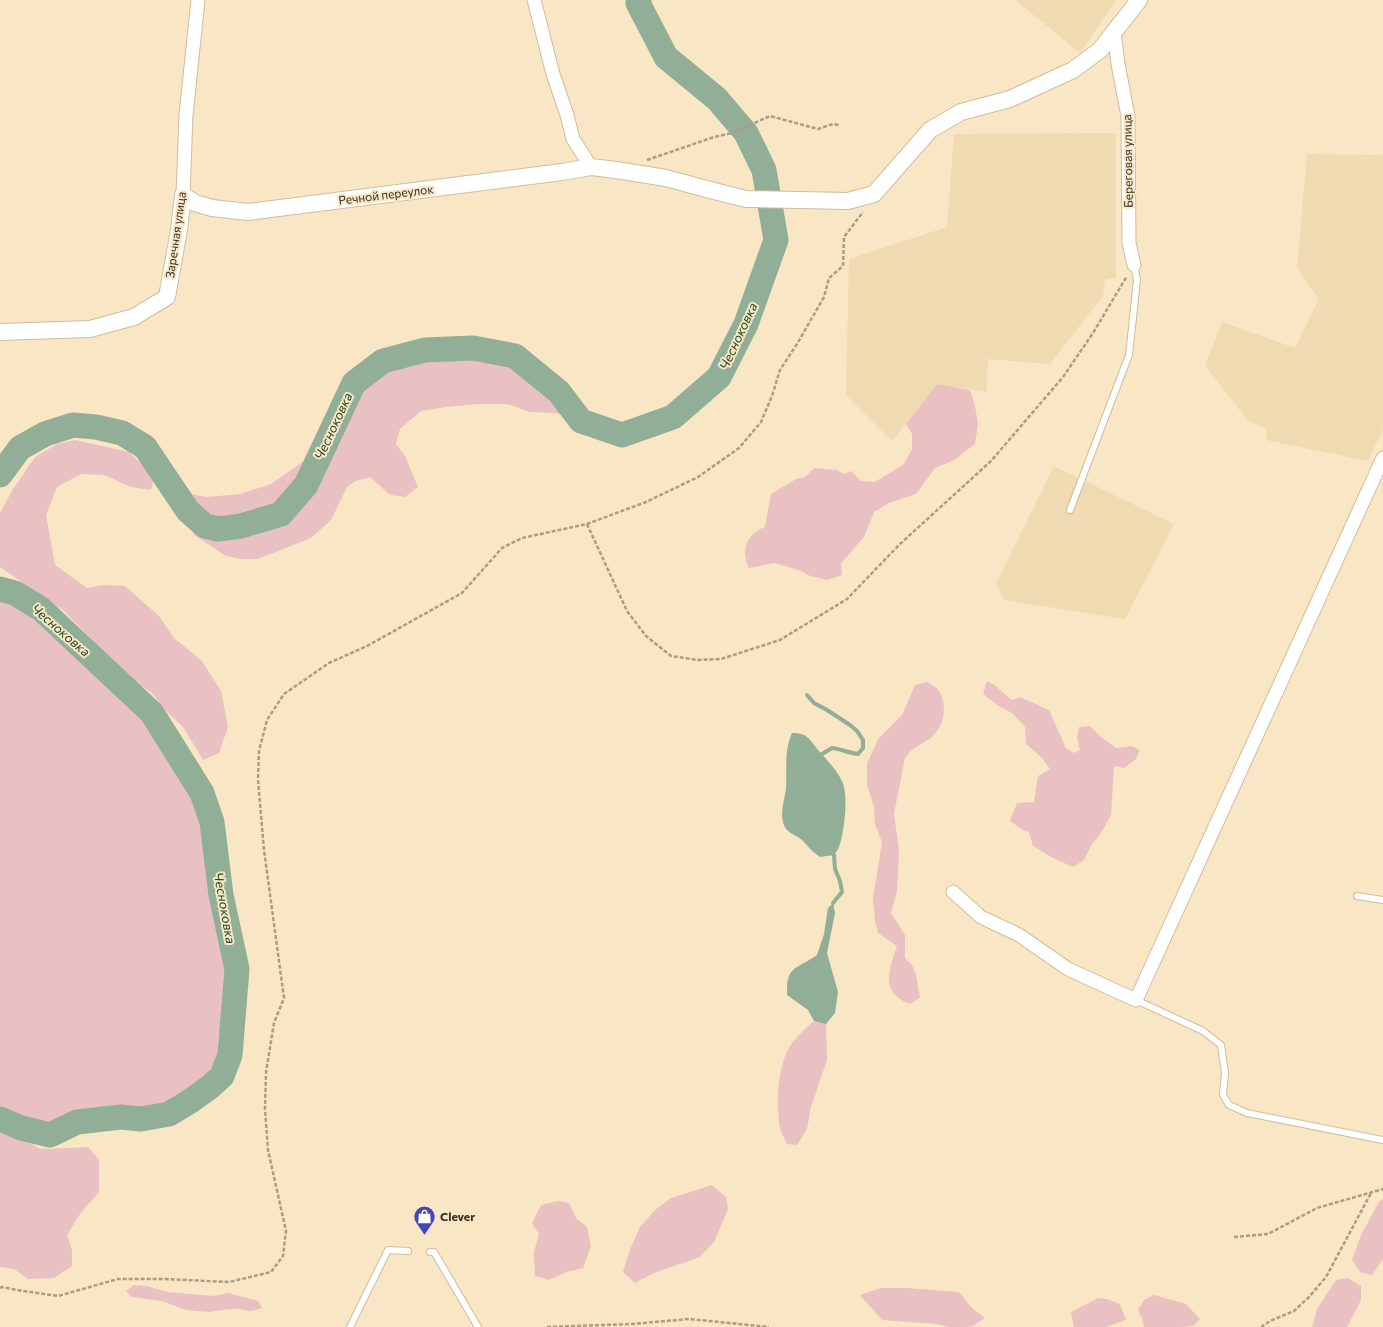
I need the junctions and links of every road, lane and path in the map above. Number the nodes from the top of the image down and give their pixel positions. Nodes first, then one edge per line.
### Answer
1 (198, 0) edge
2 (534, 0) edge
3 (1139, 0) edge
4 (1114, 33) junction
5 (839, 125) dead end
6 (645, 160) dead end
7 (591, 167) junction
8 (874, 194) junction
9 (183, 195) junction
10 (1134, 265) junction
11 (0, 332) edge
12 (1383, 458) edge
13 (1070, 510) dead end
14 (587, 524) junction
15 (953, 892) dead end
16 (1357, 896) dead end
17 (1383, 900) edge
18 (1136, 1000) junction
19 (1383, 1140) edge
20 (1383, 1189) edge
21 (1371, 1193) junction
22 (1234, 1237) dead end
23 (408, 1251) dead end
24 (430, 1252) dead end
25 (0, 1288) edge
26 (350, 1327) edge
27 (478, 1327) edge
28 (547, 1327) edge
29 (769, 1327) edge
30 (1261, 1327) edge

1 - 9 street, Заречная улица
2 - 7 street
3 - 4 street
4 - 8 street
4 - 10 street, Береговая улица
5 - 6 path
7 - 8 street, Речной переулок
7 - 9 street, Речной переулок
8 - 14 path
9 - 11 street, Заречная улица
10 - 13 lane
10 - 14 path
12 - 18 street
14 - 25 path
15 - 18 street
16 - 17 lane
18 - 19 lane
20 - 21 path
21 - 22 path
21 - 30 path
23 - 26 lane
24 - 27 lane
28 - 29 path

